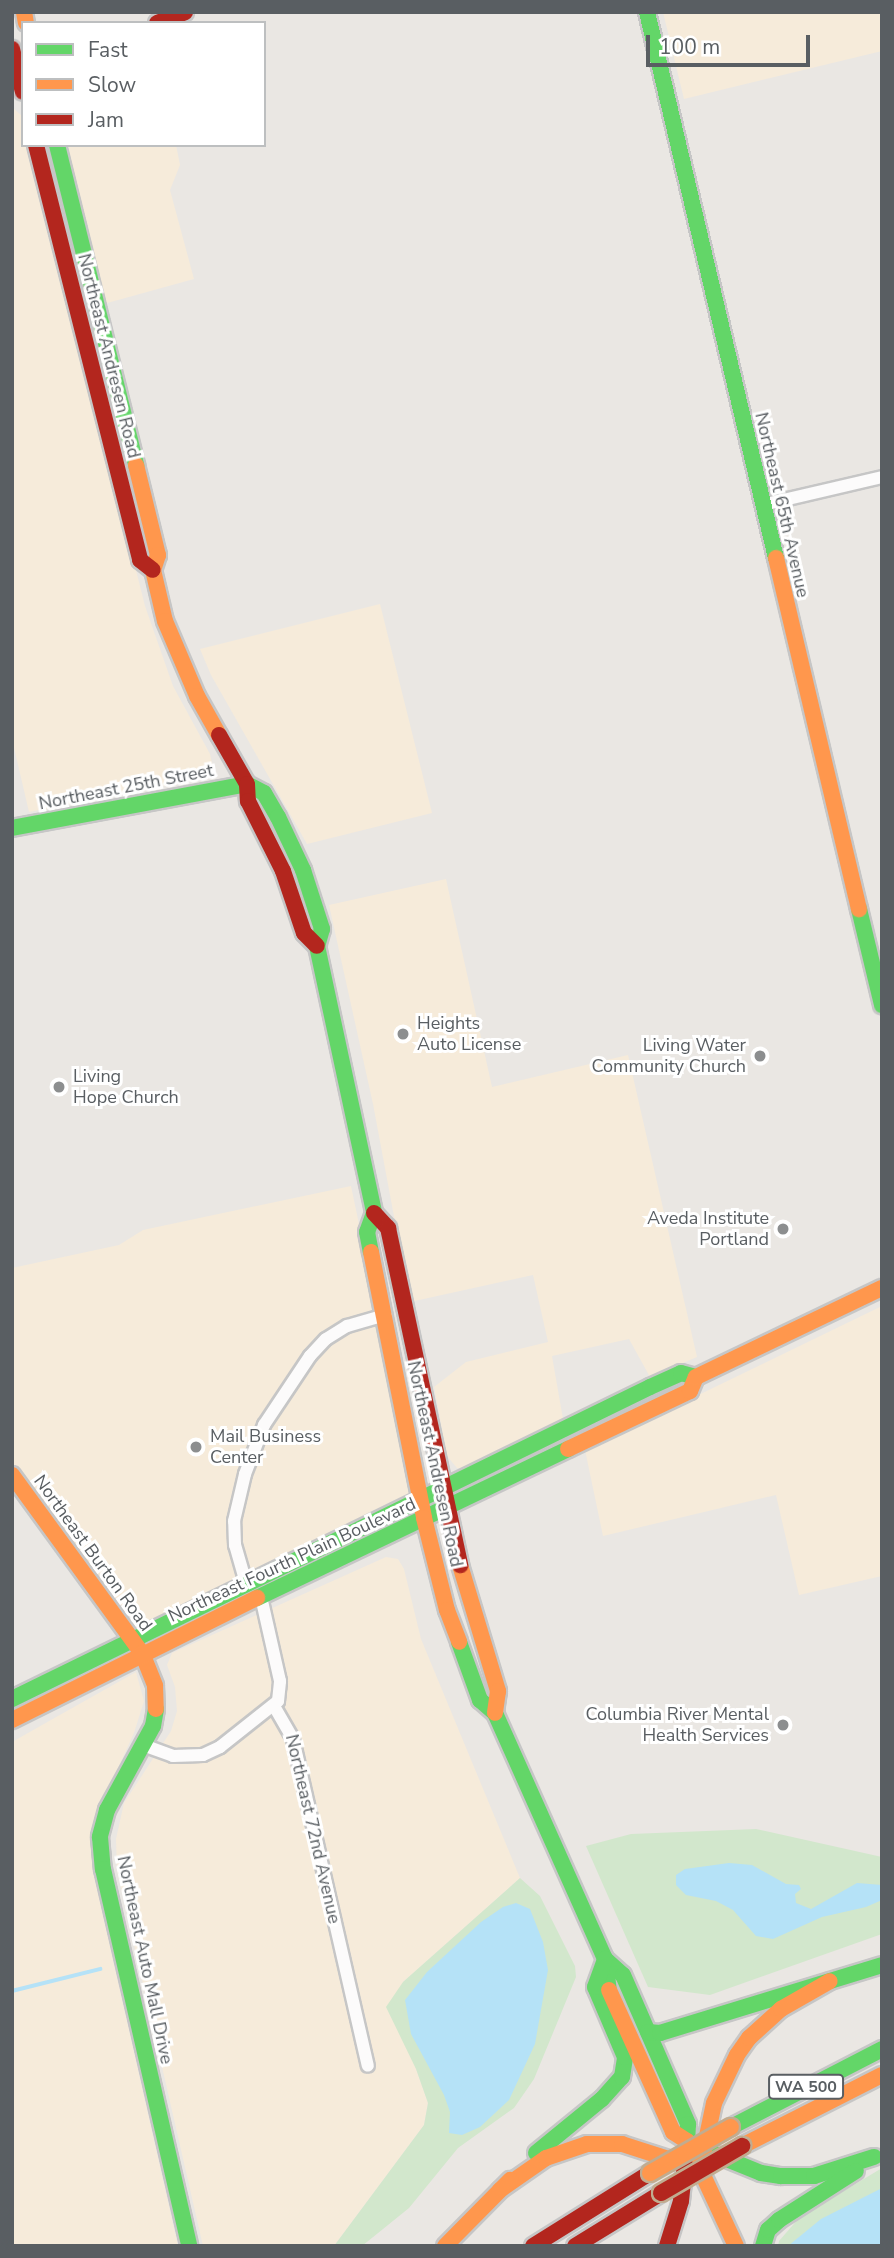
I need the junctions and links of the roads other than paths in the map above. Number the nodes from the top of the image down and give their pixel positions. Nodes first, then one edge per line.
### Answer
1 (185, 12) edge
2 (647, 12) edge
3 (162, 21) edge
4 (12, 49) edge
5 (20, 85) edge
6 (37, 147) edge
7 (57, 147) edge
8 (882, 477) edge
9 (762, 505) junction
10 (153, 570) junction
11 (247, 784) junction
12 (12, 828) edge
13 (882, 1005) edge
14 (374, 1213) junction
15 (367, 1232) junction
16 (882, 1288) edge
17 (402, 1295) junction
18 (385, 1315) junction
19 (416, 1358) junction
20 (696, 1377) junction
21 (12, 1475) edge
22 (444, 1487) junction
23 (422, 1498) junction
24 (446, 1508) junction
25 (424, 1518) junction
26 (246, 1583) junction
27 (261, 1597) junction
28 (131, 1638) junction
29 (142, 1653) junction
30 (12, 1699) edge
31 (274, 1706) junction
32 (495, 1713) junction
33 (12, 1720) edge
34 (143, 1745) junction
35 (605, 1959) junction
36 (882, 1965) edge
37 (830, 1981) junction
38 (648, 2032) junction
39 (882, 2049) edge
40 (368, 2066) dead end
41 (882, 2075) edge
42 (687, 2141) junction
43 (703, 2149) junction
44 (878, 2155) edge
45 (692, 2166) junction
46 (500, 2190) junction
47 (189, 2246) edge
48 (445, 2246) edge
49 (533, 2246) edge
50 (575, 2246) edge
51 (667, 2246) edge
52 (736, 2246) edge
53 (763, 2246) edge

1 - 3 main road
2 - 9 main road, Northeast 65th Avenue
4 - 5 main road
6 - 10 main road, Northeast Andresen Road
7 - 10 main road, Northeast Andresen Road
8 - 9 street
9 - 13 main road, Northeast 65th Avenue
10 - 11 main road, Northeast Andresen Road
11 - 12 main road, Northeast 25th Street
11 - 14 main road, Northeast Andresen Road
14 - 15 main road
14 - 17 main road, Northeast Andresen Road
15 - 17 main road
15 - 18 main road, Northeast Andresen Road
16 - 20 main road, Northeast Fourth Plain Boulevard
17 - 19 main road, Northeast Andresen Road
18 - 19 main road
18 - 23 main road, Northeast Andresen Road
18 - 26 street
19 - 22 main road, Northeast Andresen Road
20 - 22 main road, Northeast Fourth Plain Boulevard
20 - 24 main road, Northeast Fourth Plain Boulevard
21 - 28 main road, Northeast Burton Road
22 - 23 main road, Northeast Fourth Plain Boulevard
22 - 24 main road, Northeast Andresen Road
23 - 25 main road, Northeast Andresen Road
23 - 26 main road, Northeast Fourth Plain Boulevard
24 - 25 main road, Northeast Fourth Plain Boulevard
24 - 32 main road, Northeast Andresen Road
25 - 27 main road, Northeast Fourth Plain Boulevard
25 - 32 main road, Northeast Andresen Road
26 - 28 main road, Northeast Fourth Plain Boulevard
27 - 29 main road, Northeast Fourth Plain Boulevard
27 - 31 street
28 - 29 main road, Northeast Burton Road
28 - 30 main road, Northeast Fourth Plain Boulevard
29 - 33 main road, Northeast Fourth Plain Boulevard
29 - 34 main road, Northeast Auto Mall Drive
31 - 34 street
31 - 40 street, Northeast 72nd Avenue
32 - 35 main road, Northeast Andresen Road
34 - 47 main road, Northeast Auto Mall Drive
35 - 38 main road, Northeast Andresen Road
35 - 42 main road, Northeast Andresen Road
35 - 46 main road
36 - 37 main road
37 - 38 main road
37 - 43 main road
38 - 42 main road, Northeast Andresen Road
39 - 49 main road, WA 500, bridge
41 - 50 main road, WA 500, bridge
42 - 43 main road
42 - 45 main road
43 - 44 main road
43 - 45 main road
44 - 53 main road
45 - 46 main road
45 - 51 main road
45 - 52 main road
46 - 48 main road

